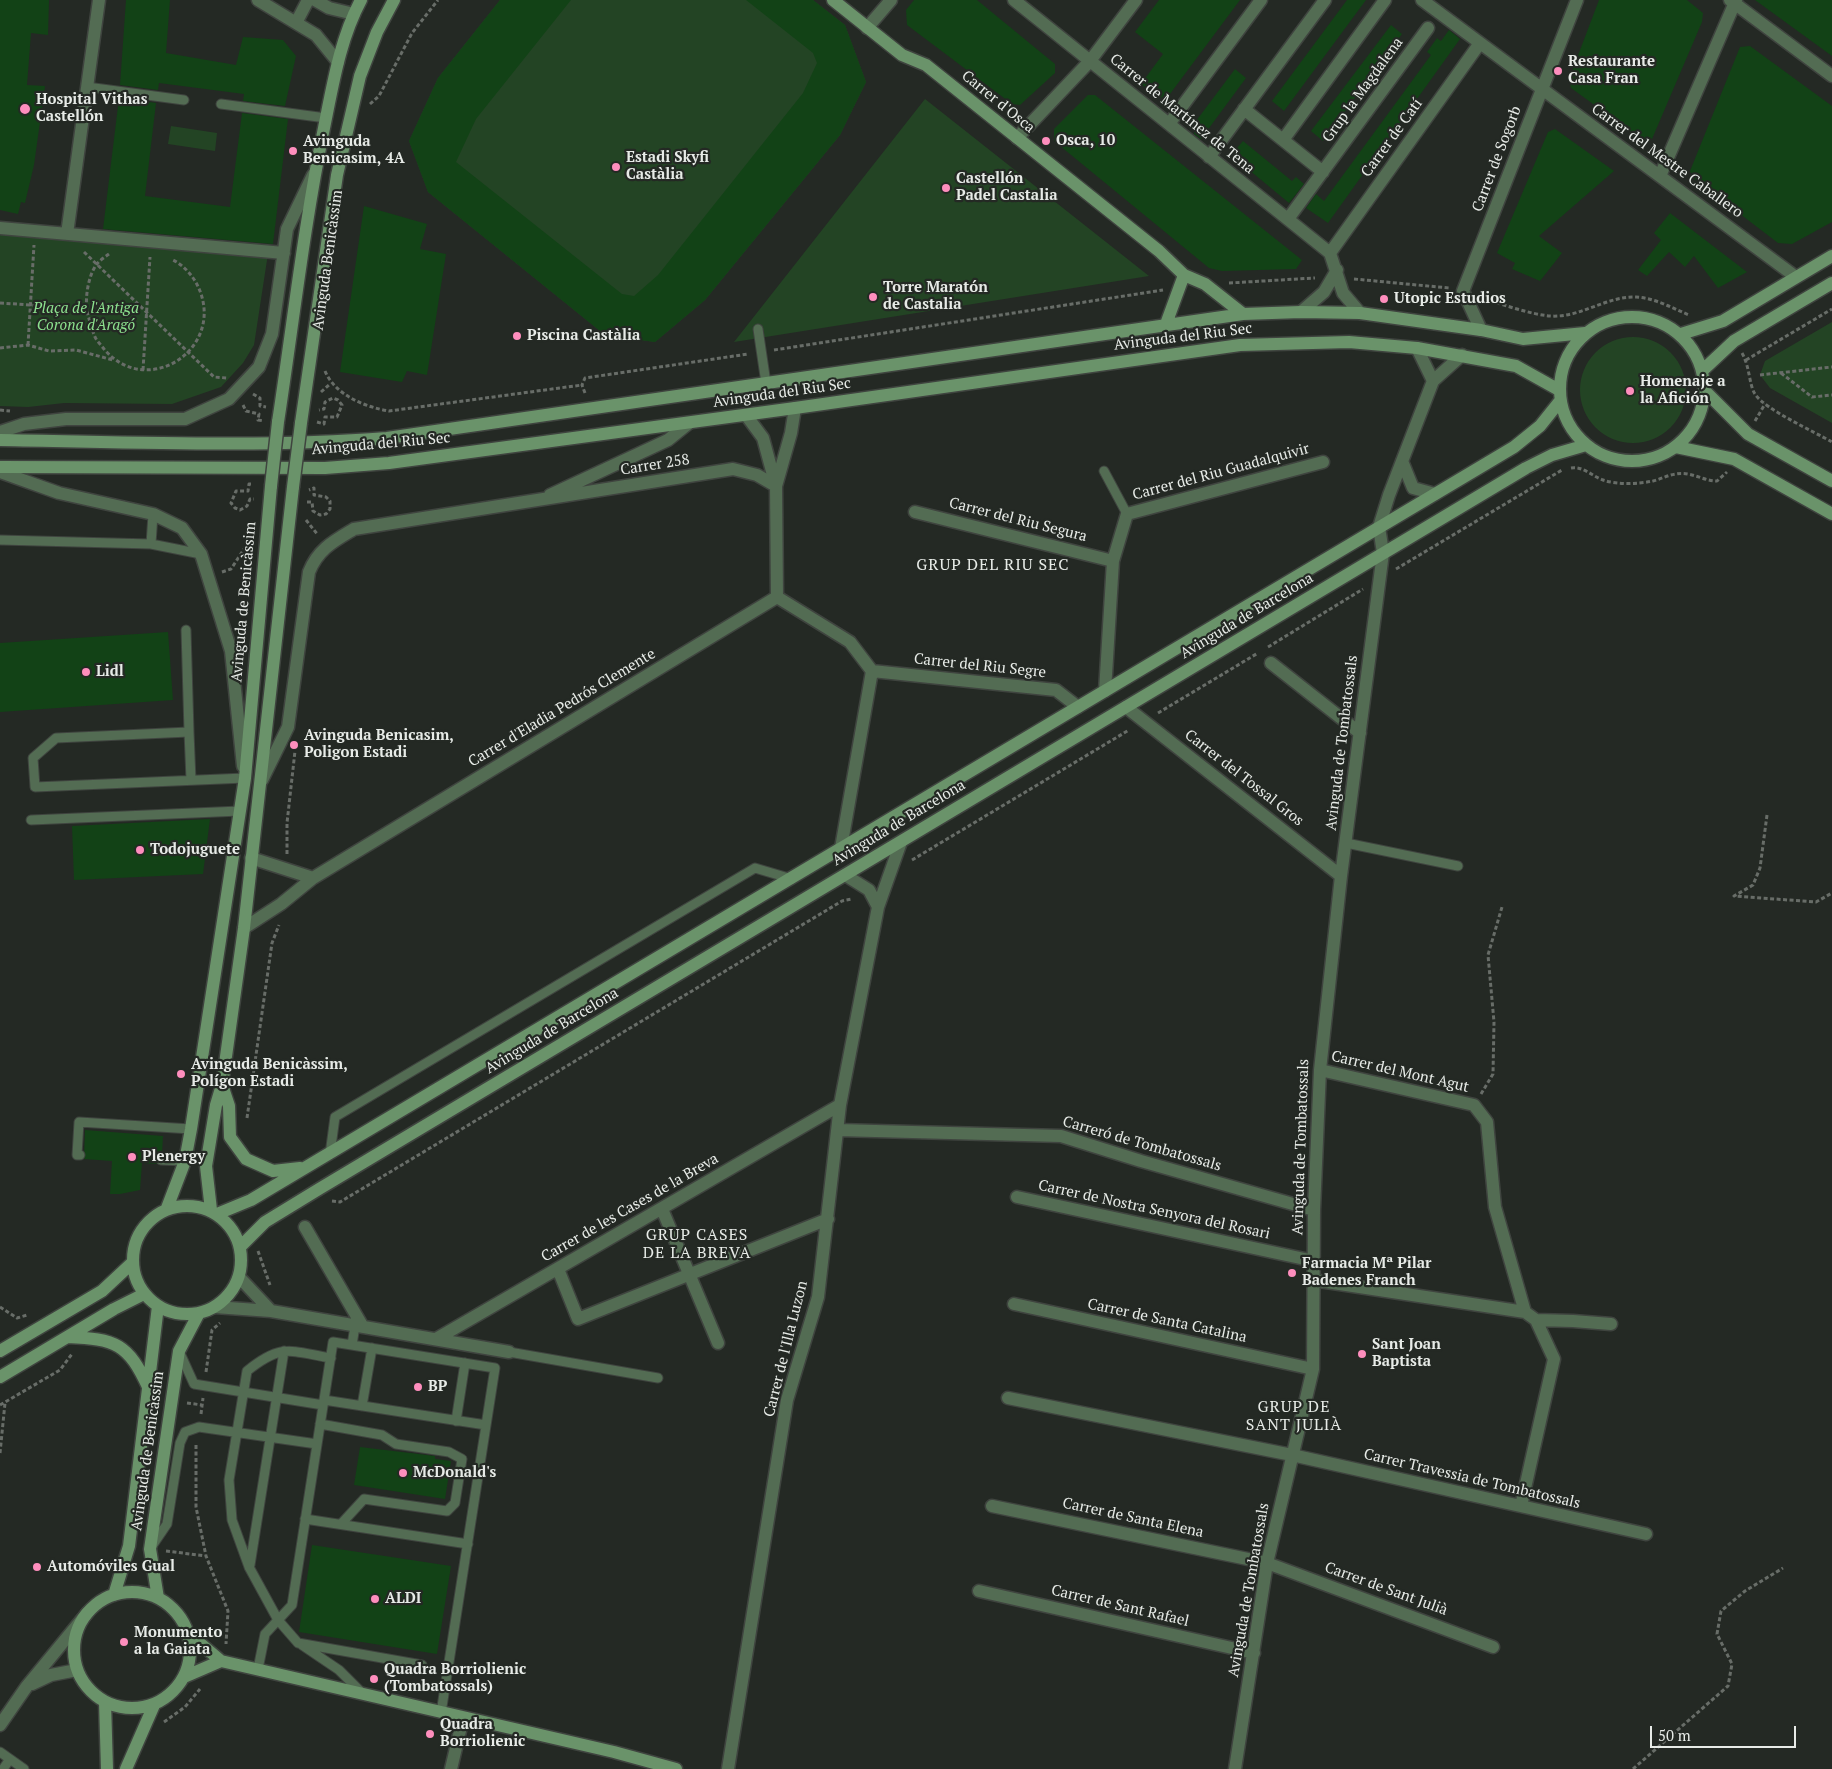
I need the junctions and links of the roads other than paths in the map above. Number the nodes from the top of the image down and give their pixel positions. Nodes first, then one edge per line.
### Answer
1 (99, 0) edge
2 (258, 0) edge
3 (308, 0) edge
4 (316, 0) edge
5 (361, 0) edge
6 (394, 0) edge
7 (833, 0) edge
8 (891, 0) edge
9 (1015, 0) edge
10 (1136, 0) edge
11 (1261, 0) edge
12 (1325, 0) edge
13 (1385, 0) edge
14 (1422, 0) edge
15 (1577, 0) edge
16 (1734, 1) edge
17 (354, 14) junction
18 (296, 23) junction
19 (867, 28) junction
20 (1428, 28) dead end
21 (1480, 43) junction
22 (1090, 61) junction
23 (338, 62) junction
24 (1832, 76) edge
25 (87, 87) junction
26 (1542, 89) junction
27 (184, 100) dead end
28 (221, 104) dead end
29 (1244, 109) junction
30 (326, 118) junction
31 (1169, 124) junction
32 (1017, 138) junction
33 (1283, 140) junction
34 (1209, 157) junction
35 (316, 170) junction
36 (1323, 172) junction
37 (1660, 176) junction
38 (1288, 220) junction
39 (0, 228) edge
40 (67, 234) junction
41 (284, 253) junction
42 (1330, 253) junction
43 (1832, 256) edge
44 (1337, 270) junction
45 (1184, 275) junction
46 (1796, 277) junction
47 (1832, 283) edge
48 (1301, 312) junction
49 (1243, 314) junction
50 (1360, 314) junction
51 (1166, 324) junction
52 (758, 328) dead end
53 (1481, 330) junction
54 (1584, 333) junction
55 (1681, 334) junction
56 (1417, 348) junction
57 (1462, 355) junction
58 (1703, 370) junction
59 (1433, 381) junction
60 (766, 383) junction
61 (1706, 391) junction
62 (1559, 396) junction
63 (795, 408) junction
64 (746, 415) junction
65 (689, 423) junction
66 (0, 432) edge
67 (0, 440) edge
68 (1586, 445) junction
69 (1676, 447) junction
70 (1402, 461) junction
71 (1323, 462) dead end
72 (0, 467) edge
73 (1104, 471) dead end
74 (0, 472) edge
75 (1832, 481) edge
76 (776, 486) junction
77 (1413, 488) junction
78 (1435, 494) junction
79 (1389, 495) junction
80 (537, 501) junction
81 (916, 512) dead end
82 (153, 514) junction
83 (1126, 514) junction
84 (1832, 514) edge
85 (1380, 527) junction
86 (0, 540) edge
87 (151, 544) junction
88 (1383, 553) junction
89 (201, 554) junction
90 (1113, 561) junction
91 (777, 597) junction
92 (186, 630) dead end
93 (1271, 663) dead end
94 (872, 671) junction
95 (1106, 691) junction
96 (1078, 707) junction
97 (1126, 707) junction
98 (189, 732) junction
99 (1360, 733) junction
100 (245, 778) junction
101 (191, 780) junction
102 (260, 783) junction
103 (240, 810) junction
104 (31, 820) dead end
105 (901, 842) junction
106 (1346, 843) junction
107 (841, 848) junction
108 (251, 858) junction
109 (1458, 866) dead end
110 (845, 875) junction
111 (1341, 876) junction
112 (313, 878) junction
113 (792, 879) junction
114 (878, 907) junction
115 (244, 928) junction
116 (1320, 1070) junction
117 (222, 1085) junction
118 (840, 1105) junction
119 (191, 1129) junction
120 (838, 1130) junction
121 (330, 1154) junction
122 (80, 1155) dead end
123 (161, 1160) dead end
124 (185, 1162) junction
125 (306, 1167) junction
126 (1017, 1197) dead end
127 (167, 1208) junction
128 (662, 1209) junction
129 (1314, 1210) junction
130 (214, 1212) junction
131 (828, 1219) junction
132 (305, 1227) dead end
133 (240, 1247) junction
134 (1314, 1260) junction
135 (132, 1263) junction
136 (558, 1269) junction
137 (690, 1274) junction
138 (239, 1277) junction
139 (1313, 1280) junction
140 (144, 1294) junction
141 (1014, 1304) dead end
142 (158, 1306) junction
143 (215, 1307) junction
144 (272, 1311) junction
145 (1525, 1312) junction
146 (199, 1313) junction
147 (1536, 1320) junction
148 (1611, 1324) dead end
149 (359, 1326) junction
150 (67, 1337) junction
151 (436, 1340) junction
152 (718, 1343) dead end
153 (352, 1345) junction
154 (372, 1348) junction
155 (284, 1350) junction
156 (0, 1351) edge
157 (180, 1351) junction
158 (509, 1352) joint
159 (331, 1358) junction
160 (466, 1363) junction
161 (1313, 1370) junction
162 (0, 1377) edge
163 (658, 1378) dead end
164 (149, 1390) junction
165 (242, 1392) junction
166 (277, 1397) junction
167 (1008, 1398) dead end
168 (324, 1403) junction
169 (362, 1406) junction
170 (456, 1421) junction
171 (320, 1424) junction
172 (486, 1425) junction
173 (236, 1432) junction
174 (270, 1437) junction
175 (317, 1444) junction
176 (1292, 1455) junction
177 (992, 1506) dead end
178 (1520, 1506) junction
179 (306, 1518) junction
180 (341, 1524) junction
181 (1646, 1534) dead end
182 (468, 1544) junction
183 (150, 1549) junction
184 (1267, 1562) junction
185 (250, 1567) junction
186 (979, 1591) dead end
187 (114, 1595) junction
188 (158, 1598) junction
189 (88, 1612) junction
190 (278, 1620) junction
191 (188, 1633) junction
192 (298, 1643) junction
193 (1493, 1647) dead end
194 (1254, 1653) junction
195 (221, 1661) junction
196 (422, 1665) dead end
197 (258, 1669) junction
198 (76, 1670) junction
199 (184, 1677) junction
200 (28, 1686) junction
201 (364, 1694) junction
202 (105, 1702) junction
203 (154, 1705) junction
204 (442, 1713) junction
205 (463, 1718) junction
206 (0, 1724) edge
207 (0, 1752) edge
208 (10, 1759) junction
209 (2, 1769) edge
210 (24, 1769) edge
211 (107, 1769) edge
212 (126, 1769) edge
213 (451, 1769) edge
214 (676, 1769) edge
215 (728, 1769) edge
216 (1235, 1769) edge

1 - 25 street
2 - 18 street
3 - 18 street
4 - 17 street
5 - 17 main road, Avinguda de Benicàssim
6 - 102 main road, bridge
7 - 19 main road, Carrer d'Osca
8 - 19 street
9 - 22 street, Carrer de Martínez de Tena
10 - 22 street
11 - 31 street
12 - 29 street
13 - 33 street
14 - 21 street, Carrer del Mestre Caballero
15 - 26 street, Carrer de Sogorb
16 - 24 street
16 - 37 street
17 - 23 main road, Avinguda de Benicàssim
18 - 23 street
19 - 32 main road, Carrer d'Osca
20 - 36 street, Grup la Magdalena
21 - 26 street, Carrer del Mestre Caballero
21 - 42 street, Carrer de Catí
22 - 31 street, Carrer de Martínez de Tena
22 - 32 street
23 - 30 main road, Avinguda de Benicàssim
25 - 27 lane
25 - 40 street
26 - 37 street, Carrer del Mestre Caballero
26 - 53 street, Carrer de Sogorb
28 - 30 lane
29 - 33 street
29 - 34 street
30 - 35 main road, Avinguda de Benicàssim
31 - 34 street, Carrer de Martínez de Tena
32 - 45 main road, Carrer d'Osca
33 - 36 street
34 - 38 street, Carrer de Martínez de Tena
35 - 41 street
35 - 100 main road, Avinguda de Benicàssim, bridge
36 - 38 street, Grup la Magdalena
37 - 46 street, Carrer del Mestre Caballero
38 - 42 street, Carrer de Martínez de Tena
39 - 40 street
40 - 41 street
41 - 66 street
42 - 44 street
43 - 46 main road
44 - 48 street
44 - 50 street
45 - 49 main road, Carrer d'Osca
45 - 51 main road
46 - 55 main road
47 - 58 main road
48 - 49 main road, Avinguda del Riu Sec
48 - 50 main road, Avinguda del Riu Sec
49 - 51 main road, Avinguda del Riu Sec
50 - 53 main road, Avinguda del Riu Sec
51 - 60 main road, Avinguda del Riu Sec
52 - 60 lane
53 - 54 main road, Avinguda del Riu Sec
54 - 55 main road
54 - 62 main road
55 - 58 main road
56 - 57 main road, Avinguda del Riu Sec
56 - 59 street
56 - 63 main road, Avinguda del Riu Sec
57 - 59 street
57 - 62 main road, Avinguda del Riu Sec
58 - 61 main road
59 - 70 street
60 - 67 main road, Avinguda del Riu Sec
61 - 69 main road
61 - 75 main road
62 - 68 main road
62 - 78 main road, Avinguda de Barcelona
63 - 64 main road, Avinguda del Riu Sec
63 - 76 street
64 - 65 main road, Avinguda del Riu Sec
64 - 76 street
65 - 72 main road, Avinguda del Riu Sec
65 - 80 street, Carrer 258
68 - 69 main road
68 - 88 main road, Avinguda de Barcelona
69 - 84 main road
70 - 77 street
70 - 79 street
71 - 83 street, Carrer del Riu Guadalquivir
73 - 83 lane
74 - 82 street
76 - 80 street, Carrer 258
76 - 91 street
77 - 78 street
77 - 79 street
78 - 85 main road, Avinguda de Barcelona
79 - 85 street
80 - 102 street, Carrer 258
81 - 90 street, Carrer del Riu Segura
82 - 87 lane
82 - 89 street
83 - 90 street
85 - 88 street
85 - 95 main road, Avinguda de Barcelona
86 - 87 lane
87 - 89 lane
88 - 97 main road, Avinguda de Barcelona
88 - 99 street, Avinguda de Tombatossals
89 - 100 street
90 - 95 street
91 - 94 street
91 - 112 street, Carrer d'Eladia Pedrós Clemente
92 - 98 lane
93 - 99 street
94 - 96 street, Carrer del Riu Segre
94 - 107 street
95 - 96 main road, Avinguda de Barcelona
96 - 107 main road, Avinguda de Barcelona
97 - 105 main road, Avinguda de Barcelona
97 - 111 street, Carrer del Tossal Gros
98 - 101 lane
98 - 101 lane
99 - 106 street, Avinguda de Tombatossals
100 - 101 lane
100 - 103 main road, Avinguda de Benicàssim
102 - 108 main road
103 - 104 lane
103 - 119 main road, Avinguda de Benicàssim
105 - 110 main road, Avinguda de Barcelona
105 - 114 street, Carrer de l'Illa Luzon
106 - 109 lane
106 - 111 street, Avinguda de Tombatossals
107 - 113 main road, Avinguda de Barcelona
108 - 112 street
108 - 115 main road
110 - 114 street
110 - 133 main road, Avinguda de Barcelona
111 - 116 street, Avinguda de Tombatossals
112 - 115 street, Carrer d'Eladia Pedrós Clemente
113 - 121 main road, Avinguda de Barcelona
113 - 121 lane
114 - 118 street, Carrer de l'Illa Luzon
115 - 117 main road
116 - 129 street, Avinguda de Tombatossals
116 - 145 street, Carrer del Mont Agut
117 - 125 main road, Avinguda de Barcelona
117 - 130 main road
118 - 120 street, Carrer de l'Illa Luzon
118 - 128 street, Carrer de les Cases de la Breva
119 - 122 lane
119 - 124 main road, Avinguda de Benicàssim
120 - 129 street, Carreró de Tombatossals
120 - 131 street, Carrer de l'Illa Luzon
121 - 125 main road, Avinguda de Barcelona
123 - 124 lane
124 - 127 main road, Avinguda de Benicàssim
125 - 130 main road, Avinguda de Barcelona
126 - 134 street, Carrer de Nostra Senyora del Rosari
127 - 130 main road
127 - 135 main road
128 - 136 street, Carrer de les Cases de la Breva
128 - 137 street
129 - 134 street, Avinguda de Tombatossals
130 - 133 main road
131 - 137 street
131 - 215 street, Carrer de l'Illa Luzon
132 - 149 street
133 - 138 main road
134 - 139 street, Avinguda de Tombatossals
135 - 140 main road
135 - 156 main road
136 - 137 street
136 - 151 street, Carrer de les Cases de la Breva
137 - 152 street
138 - 143 main road
138 - 144 street
139 - 145 street
139 - 161 street, Avinguda de Tombatossals
140 - 142 main road
140 - 150 main road
141 - 161 street, Carrer de Santa Catalina
142 - 146 main road
142 - 164 main road, Avinguda de Benicàssim
143 - 144 street
143 - 146 main road
144 - 149 street
145 - 147 street
146 - 157 main road, Avinguda de Benicàssim
147 - 148 street
147 - 178 street
149 - 151 street
149 - 153 lane
150 - 162 main road
150 - 164 main road
151 - 158 street
153 - 154 lane
153 - 159 lane
154 - 160 lane
154 - 169 lane
155 - 159 lane
155 - 165 lane
155 - 166 lane
157 - 165 lane
157 - 183 main road, Avinguda de Benicàssim
158 - 163 lane
159 - 168 lane
160 - 170 lane
160 - 172 lane
161 - 176 street, Avinguda de Tombatossals
164 - 187 main road, Avinguda de Benicàssim
165 - 166 lane
165 - 173 lane
166 - 168 lane
166 - 174 lane
167 - 176 street, Carrer Travessia de Tombatossals
168 - 169 lane
168 - 171 lane
169 - 170 lane
170 - 172 lane
171 - 175 lane
171 - 180 lane
172 - 182 lane
173 - 174 lane
173 - 183 lane
173 - 185 lane
174 - 175 lane
174 - 185 lane
175 - 179 lane
176 - 178 street, Carrer Travessia de Tombatossals
176 - 184 street, Avinguda de Tombatossals
177 - 184 street, Carrer de Santa Elena
178 - 181 street, Carrer Travessia de Tombatossals
179 - 180 lane
179 - 190 lane
180 - 182 lane
182 - 204 lane
183 - 188 main road, Avinguda de Benicàssim
184 - 193 street, Carrer de Sant Julià
184 - 194 street, Avinguda de Tombatossals
185 - 190 lane
186 - 194 street, Carrer de Sant Rafael
187 - 188 main road
187 - 189 main road
188 - 191 main road
189 - 198 main road
189 - 200 street
190 - 192 lane
190 - 197 lane
191 - 195 main road
191 - 199 main road
192 - 196 lane
192 - 201 lane
194 - 216 street, Avinguda de Tombatossals
195 - 197 main road
195 - 199 main road
197 - 201 main road
198 - 200 street
198 - 202 main road
199 - 203 main road
200 - 206 street
201 - 204 main road
202 - 203 main road
202 - 211 main road
203 - 212 main road
204 - 205 main road
205 - 213 street
205 - 214 main road
207 - 208 lane
208 - 209 lane
208 - 210 lane

